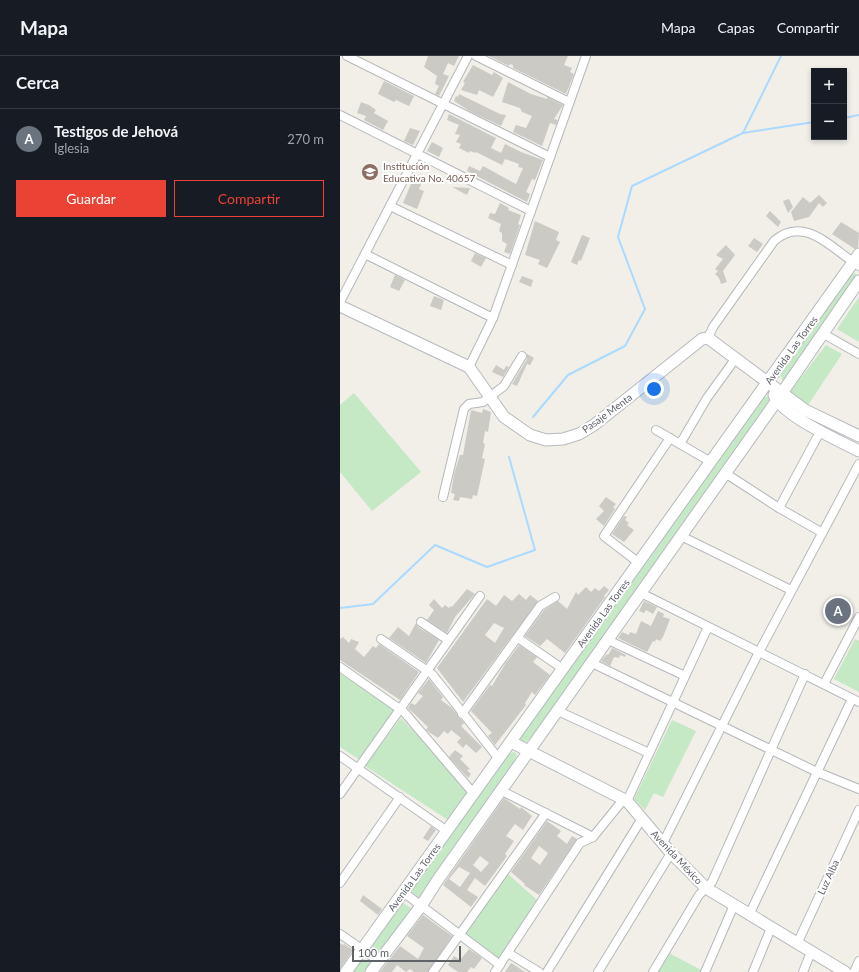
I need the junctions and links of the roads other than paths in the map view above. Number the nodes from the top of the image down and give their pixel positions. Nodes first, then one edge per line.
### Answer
1 (347, 56) edge
2 (468, 56) edge
3 (476, 56) edge
4 (586, 56) edge
5 (569, 102) junction
6 (443, 104) junction
7 (340, 115) edge
8 (416, 154) junction
9 (550, 157) junction
10 (390, 206) junction
11 (531, 211) junction
12 (365, 254) junction
13 (857, 261) edge
14 (512, 265) junction
15 (859, 281) edge
16 (340, 302) edge
17 (340, 306) edge
18 (492, 318) junction
19 (822, 333) junction
20 (708, 338) junction
21 (859, 354) edge
22 (522, 356) dead end
23 (736, 358) junction
24 (469, 367) junction
25 (768, 382) junction
26 (490, 396) junction
27 (779, 397) junction
28 (656, 430) dead end
29 (821, 430) junction
30 (859, 436) edge
31 (670, 438) junction
32 (680, 444) junction
33 (859, 451) edge
34 (710, 462) junction
35 (859, 464) edge
36 (726, 473) junction
37 (443, 497) dead end
38 (779, 508) junction
39 (822, 532) junction
40 (681, 536) junction
41 (639, 563) junction
42 (791, 590) junction
43 (641, 594) junction
44 (480, 596) dead end
45 (555, 597) dead end
46 (859, 617) edge
47 (421, 622) dead end
48 (708, 627) junction
49 (518, 638) junction
50 (380, 639) dead end
51 (448, 640) junction
52 (608, 640) junction
53 (759, 652) junction
54 (592, 663) junction
55 (340, 667) edge
56 (563, 669) junction
57 (427, 671) junction
58 (805, 674) junction
59 (685, 676) junction
60 (824, 684) junction
61 (856, 700) edge
62 (673, 702) junction
63 (400, 708) junction
64 (558, 711) junction
65 (462, 714) junction
66 (722, 726) junction
67 (511, 742) junction
68 (770, 749) junction
69 (529, 751) junction
70 (649, 753) junction
71 (340, 756) edge
72 (499, 759) junction
73 (358, 768) junction
74 (817, 772) junction
75 (859, 789) edge
76 (502, 790) junction
77 (340, 794) edge
78 (474, 794) junction
79 (400, 797) junction
80 (625, 800) junction
81 (859, 810) edge
82 (546, 813) junction
83 (641, 820) junction
84 (447, 831) junction
85 (592, 837) junction
86 (663, 843) junction
87 (671, 853) junction
88 (340, 883) edge
89 (706, 888) junction
90 (403, 892) junction
91 (734, 905) junction
92 (421, 906) junction
93 (749, 915) junction
94 (771, 928) junction
95 (340, 934) edge
96 (459, 935) junction
97 (797, 944) junction
98 (362, 949) junction
99 (811, 952) junction
100 (508, 953) junction
101 (379, 961) junction
102 (859, 961) edge
103 (497, 968) edge
104 (346, 972) edge
105 (371, 972) edge
106 (433, 972) edge
107 (539, 972) edge
108 (547, 972) edge
109 (598, 972) edge
110 (653, 972) edge
111 (705, 972) edge
112 (753, 972) edge
113 (803, 972) edge
114 (845, 972) edge
115 (854, 972) edge

1 - 6 street
2 - 6 street
3 - 5 street
4 - 5 street
5 - 9 street
6 - 8 street
6 - 9 street
7 - 8 street
8 - 10 street
8 - 11 street
9 - 11 street
10 - 12 street
10 - 14 street
11 - 14 street
12 - 16 street
12 - 18 street
13 - 20 street
13 - 25 street, Avenida Las Torres
14 - 18 street
15 - 19 street, Avenida Las Torres
17 - 24 street, Pasaje Menta
18 - 24 street
19 - 21 street
19 - 27 street, Avenida Las Torres
20 - 23 street
20 - 26 street, Pasaje Menta
22 - 26 street
23 - 25 street
23 - 32 street
24 - 26 street, Pasaje Menta
25 - 27 street
25 - 34 street, Avenida Las Torres
26 - 37 street
27 - 29 street
27 - 30 street
27 - 36 street, Avenida Las Torres
28 - 31 street
29 - 33 street
29 - 38 street
31 - 32 street
31 - 41 street
32 - 34 street
34 - 41 street, Avenida Las Torres
35 - 39 street
36 - 38 street
36 - 40 street, Avenida Las Torres
38 - 39 street
39 - 42 street
40 - 42 street
40 - 43 street, Avenida Las Torres
41 - 56 street, Avenida Las Torres
42 - 53 street
43 - 48 street
43 - 52 street, Avenida Las Torres
44 - 51 street
45 - 49 street
46 - 60 street
47 - 51 street
48 - 53 street
48 - 59 street
49 - 56 street
49 - 65 street
50 - 57 street
51 - 57 street
52 - 54 street, Avenida Las Torres
52 - 59 street
53 - 58 street
53 - 66 street
54 - 62 street
54 - 64 street, Avenida Las Torres
55 - 63 street
56 - 67 street, Avenida Las Torres
57 - 63 street
57 - 65 street
58 - 60 street
58 - 68 street
59 - 62 street
60 - 61 street
61 - 74 street
62 - 66 street
62 - 70 street
63 - 73 street
63 - 78 street
64 - 69 street, Avenida Las Torres
64 - 70 street
65 - 72 street
66 - 68 street
66 - 86 street
67 - 69 street, Avenida México
67 - 72 street, Avenida Las Torres
68 - 74 street
68 - 89 street
69 - 76 street, Avenida Las Torres
69 - 80 street, Avenida México
70 - 80 street
71 - 73 street
72 - 78 street, Avenida Las Torres
73 - 77 street
73 - 79 street
74 - 75 street
74 - 93 street
76 - 82 street
76 - 92 street, Avenida Las Torres
78 - 84 street, Avenida Las Torres
79 - 84 street
79 - 88 street
80 - 83 street, Avenida México
80 - 85 street
81 - 97 street, Luz Alba
82 - 85 street
82 - 96 street
83 - 86 street, Avenida México
83 - 108 street
84 - 90 street, Avenida Las Torres
85 - 100 street
86 - 87 street, Avenida México
87 - 89 street, Avenida México
87 - 109 street
89 - 91 street, Avenida México
89 - 110 street
90 - 92 street
90 - 98 street, Avenida Las Torres
91 - 93 street, Avenida México
91 - 111 street
92 - 96 street
92 - 101 street, Avenida Las Torres
93 - 94 street, Avenida México
94 - 97 street, Avenida México
94 - 112 street
95 - 98 street
96 - 103 street
96 - 106 street
97 - 99 street, Avenida México
98 - 101 street
98 - 104 street, Avenida Las Torres
99 - 113 street
99 - 114 street, Avenida México
100 - 103 street
100 - 107 street
101 - 105 street, Avenida Las Torres
102 - 115 street

